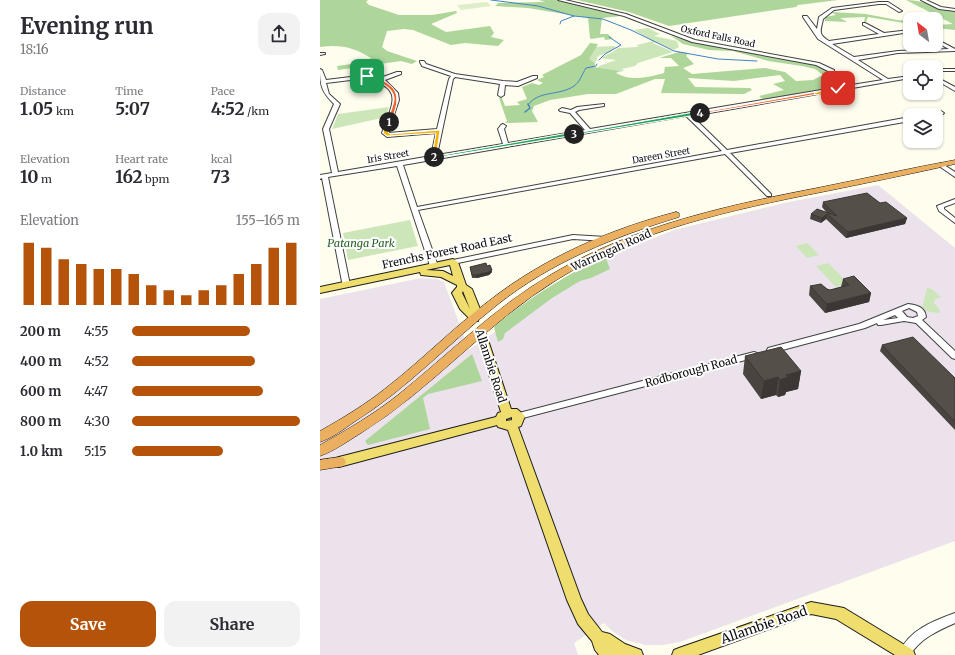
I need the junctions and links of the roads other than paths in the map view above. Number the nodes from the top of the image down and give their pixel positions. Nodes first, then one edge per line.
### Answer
1 (560, 0) edge
2 (923, 0) edge
3 (955, 10) edge
4 (900, 11) dead end
5 (805, 17) dead end
6 (865, 24) dead end
7 (903, 32) edge
8 (818, 34) junction
9 (882, 34) junction
10 (826, 43) junction
11 (943, 44) edge
12 (955, 50) edge
13 (853, 59) junction
14 (422, 62) dead end
15 (320, 70) edge
16 (943, 70) edge
17 (955, 70) edge
18 (399, 73) dead end
19 (454, 75) junction
20 (534, 77) dead end
21 (903, 78) edge
22 (380, 80) junction
23 (888, 81) junction
24 (324, 82) junction
25 (943, 82) edge
26 (503, 83) junction
27 (841, 88) junction
28 (955, 89) edge
29 (501, 95) dead end
30 (602, 105) dead end
31 (562, 110) dead end
32 (572, 112) junction
33 (688, 115) junction
34 (903, 120) edge
35 (503, 126) dead end
36 (439, 131) junction
37 (588, 131) junction
38 (506, 145) junction
39 (726, 153) junction
40 (434, 157) junction
41 (955, 157) edge
42 (955, 162) edge
43 (399, 163) junction
44 (941, 165) junction
45 (335, 174) junction
46 (955, 175) edge
47 (322, 176) edge
48 (769, 195) junction
49 (955, 201) edge
50 (415, 210) junction
51 (955, 221) edge
52 (580, 237) junction
53 (606, 239) junction
54 (594, 244) junction
55 (453, 262) junction
56 (434, 266) junction
57 (386, 277) junction
58 (346, 285) junction
59 (461, 285) junction
60 (320, 290) edge
61 (898, 311) junction
62 (475, 319) junction
63 (904, 319) junction
64 (917, 320) junction
65 (862, 326) junction
66 (480, 331) junction
67 (955, 356) edge
68 (509, 419) junction
69 (320, 437) edge
70 (320, 451) edge
71 (339, 462) joint
72 (320, 465) edge
73 (955, 618) edge
74 (624, 654) edge
75 (906, 654) edge
76 (645, 655) edge
77 (679, 655) edge
78 (682, 655) edge

1 - 27 street, Oxford Falls Road
2 - 3 street
4 - 8 street
5 - 8 street
6 - 9 street
7 - 9 street
8 - 10 street
9 - 10 street
10 - 13 street
11 - 12 street
12 - 13 street
13 - 23 street
14 - 19 street
15 - 24 street
16 - 17 street
18 - 22 street
19 - 26 street
19 - 36 street
20 - 26 street
21 - 23 street
22 - 24 street
22 - 36 street
23 - 27 street
24 - 45 street
25 - 28 street
26 - 29 street
27 - 33 street, Iris Street
30 - 32 street
31 - 32 street
32 - 37 street
33 - 37 street, Iris Street
33 - 39 street
34 - 39 street, Dareen Street
35 - 38 street
36 - 40 street
37 - 38 street, Iris Street
38 - 40 street, Iris Street
39 - 48 street
39 - 50 street, Dareen Street
40 - 43 street, Iris Street
41 - 48 highway, Warringah Road
42 - 44 highway, Warringah Road
43 - 45 street, Iris Street
43 - 50 street
44 - 46 street
44 - 66 highway, Warringah Road
45 - 47 street, Iris Street
47 - 58 street
48 - 53 highway, Warringah Road
49 - 51 street
50 - 56 street
52 - 53 street, Frenchs Forest Road East
52 - 54 street
52 - 55 street, Frenchs Forest Road East
53 - 54 highway, Warringah Road
54 - 62 highway, Warringah Road
55 - 56 main road, Frenchs Forest Road East
55 - 59 main road, Allambie Road
56 - 57 main road, Frenchs Forest Road East
57 - 58 main road, Frenchs Forest Road East
57 - 59 main road
58 - 60 main road, Frenchs Forest Road East
59 - 62 main road, Allambie Road
61 - 63 street
61 - 64 street, Rodborough Road
61 - 65 street, Rodborough Road
62 - 66 highway, Allambie Road
62 - 69 highway, Warringah Road
63 - 64 street, Rodborough Road
63 - 65 street, Rodborough Road
64 - 67 street
65 - 68 street, Rodborough Road
66 - 68 main road, Allambie Road
66 - 70 highway, Warringah Road
68 - 71 main road, Rodborough Road
68 - 74 main road, Allambie Road
71 - 72 highway
73 - 75 street
74 - 76 main road, Allambie Road
75 - 78 main road, Allambie Road
77 - 78 main road, Allambie Road

